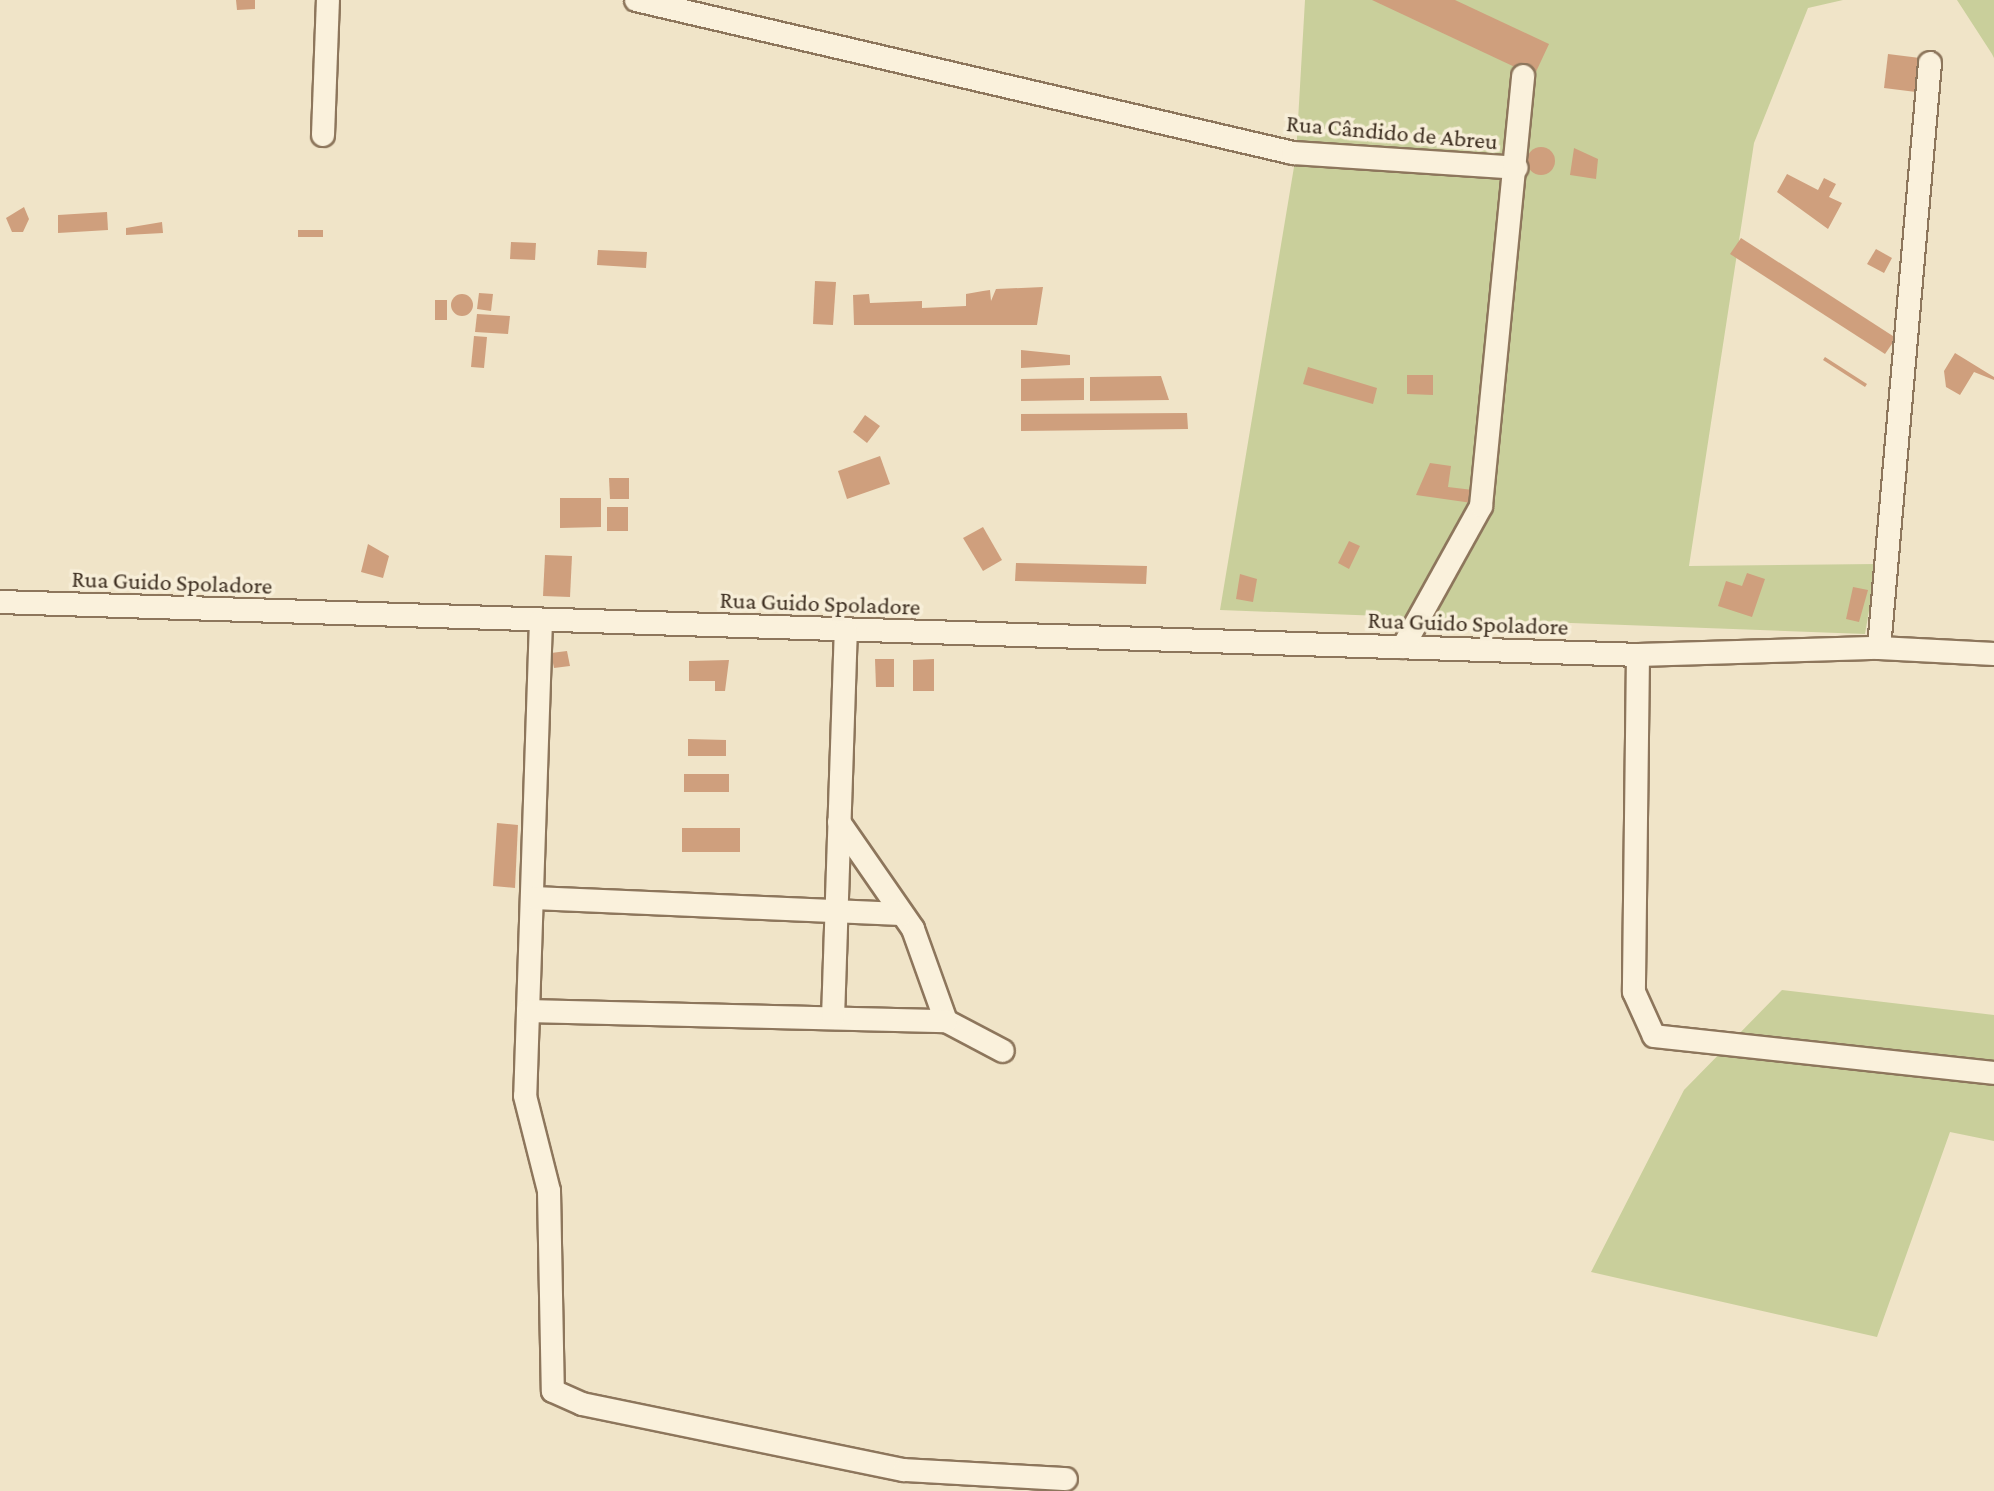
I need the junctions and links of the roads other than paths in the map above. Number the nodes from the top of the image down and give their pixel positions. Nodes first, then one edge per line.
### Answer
1 (328, 0) edge
2 (636, 0) edge
3 (1930, 63) dead end
4 (1523, 76) dead end
5 (323, 135) dead end
6 (1516, 168) junction
7 (0, 602) edge
8 (541, 620) junction
9 (846, 630) junction
10 (1403, 647) junction
11 (1879, 648) junction
12 (1994, 654) edge
13 (1638, 655) junction
14 (839, 822) junction
15 (533, 898) junction
16 (835, 911) junction
17 (902, 914) junction
18 (528, 1011) junction
19 (833, 1018) junction
20 (946, 1021) junction
21 (1003, 1051) dead end
22 (1994, 1073) edge
23 (1066, 1479) dead end

1 - 5 street
2 - 6 street, Rua Cândido de Abreu
3 - 11 street
4 - 6 street
6 - 10 street, Rua Cândido de Abreu
7 - 8 street, Rua Guido Spoladore
8 - 9 street, Rua Guido Spoladore
8 - 15 street
9 - 10 street, Rua Guido Spoladore
9 - 14 street
10 - 13 street, Rua Guido Spoladore
11 - 12 street, Rua Guido Spoladore
11 - 13 street, Rua Guido Spoladore
13 - 22 street
14 - 16 street
14 - 17 street
15 - 16 street
15 - 18 street
16 - 17 street
16 - 19 street
17 - 20 street
18 - 19 street
18 - 23 street
19 - 20 street
20 - 21 street

